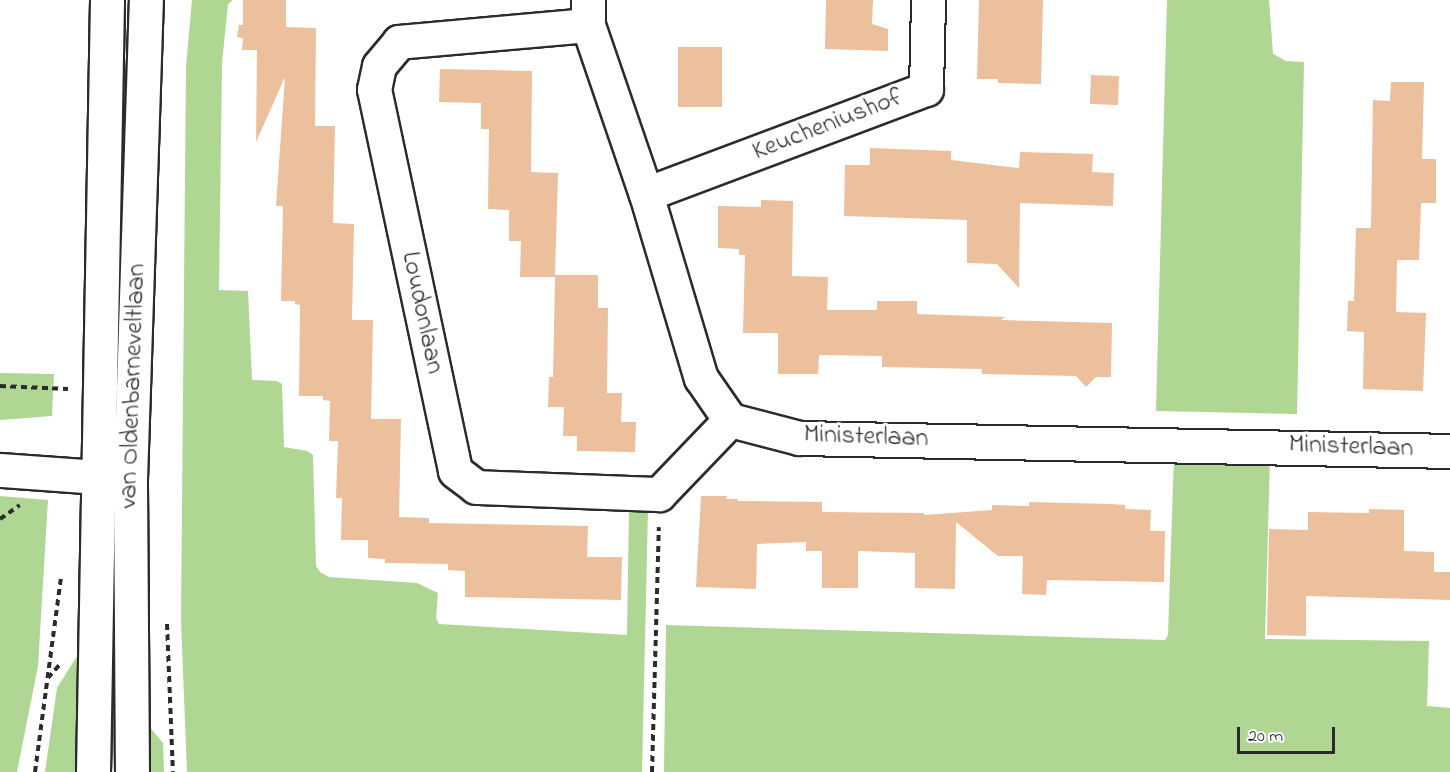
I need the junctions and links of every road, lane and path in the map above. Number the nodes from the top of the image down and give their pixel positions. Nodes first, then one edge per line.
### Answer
1 (107, 0) edge
2 (146, 0) edge
3 (928, 0) edge
4 (588, 13) edge
5 (646, 194) junction
6 (0, 386) edge
7 (68, 389) dead end
8 (730, 420) junction
9 (1450, 451) edge
10 (0, 470) edge
11 (96, 476) junction
12 (130, 479) junction
13 (659, 494) junction
14 (48, 678) dead end
15 (171, 741) dead end
16 (35, 772) edge
17 (93, 772) edge
18 (132, 772) edge
19 (173, 772) edge
20 (652, 772) edge

1 - 11 street, van Oldenbarneveltlaan
2 - 12 street, van Oldenbarneveltlaan
3 - 5 street, Keucheniushof
4 - 5 street
4 - 13 street, Loudonlaan
5 - 8 street
6 - 7 path
8 - 9 street, Ministerlaan
8 - 13 street
10 - 11 street
11 - 12 street
11 - 17 street, van Oldenbarneveltlaan
12 - 18 street, van Oldenbarneveltlaan
13 - 20 path
14 - 16 path
15 - 19 path

